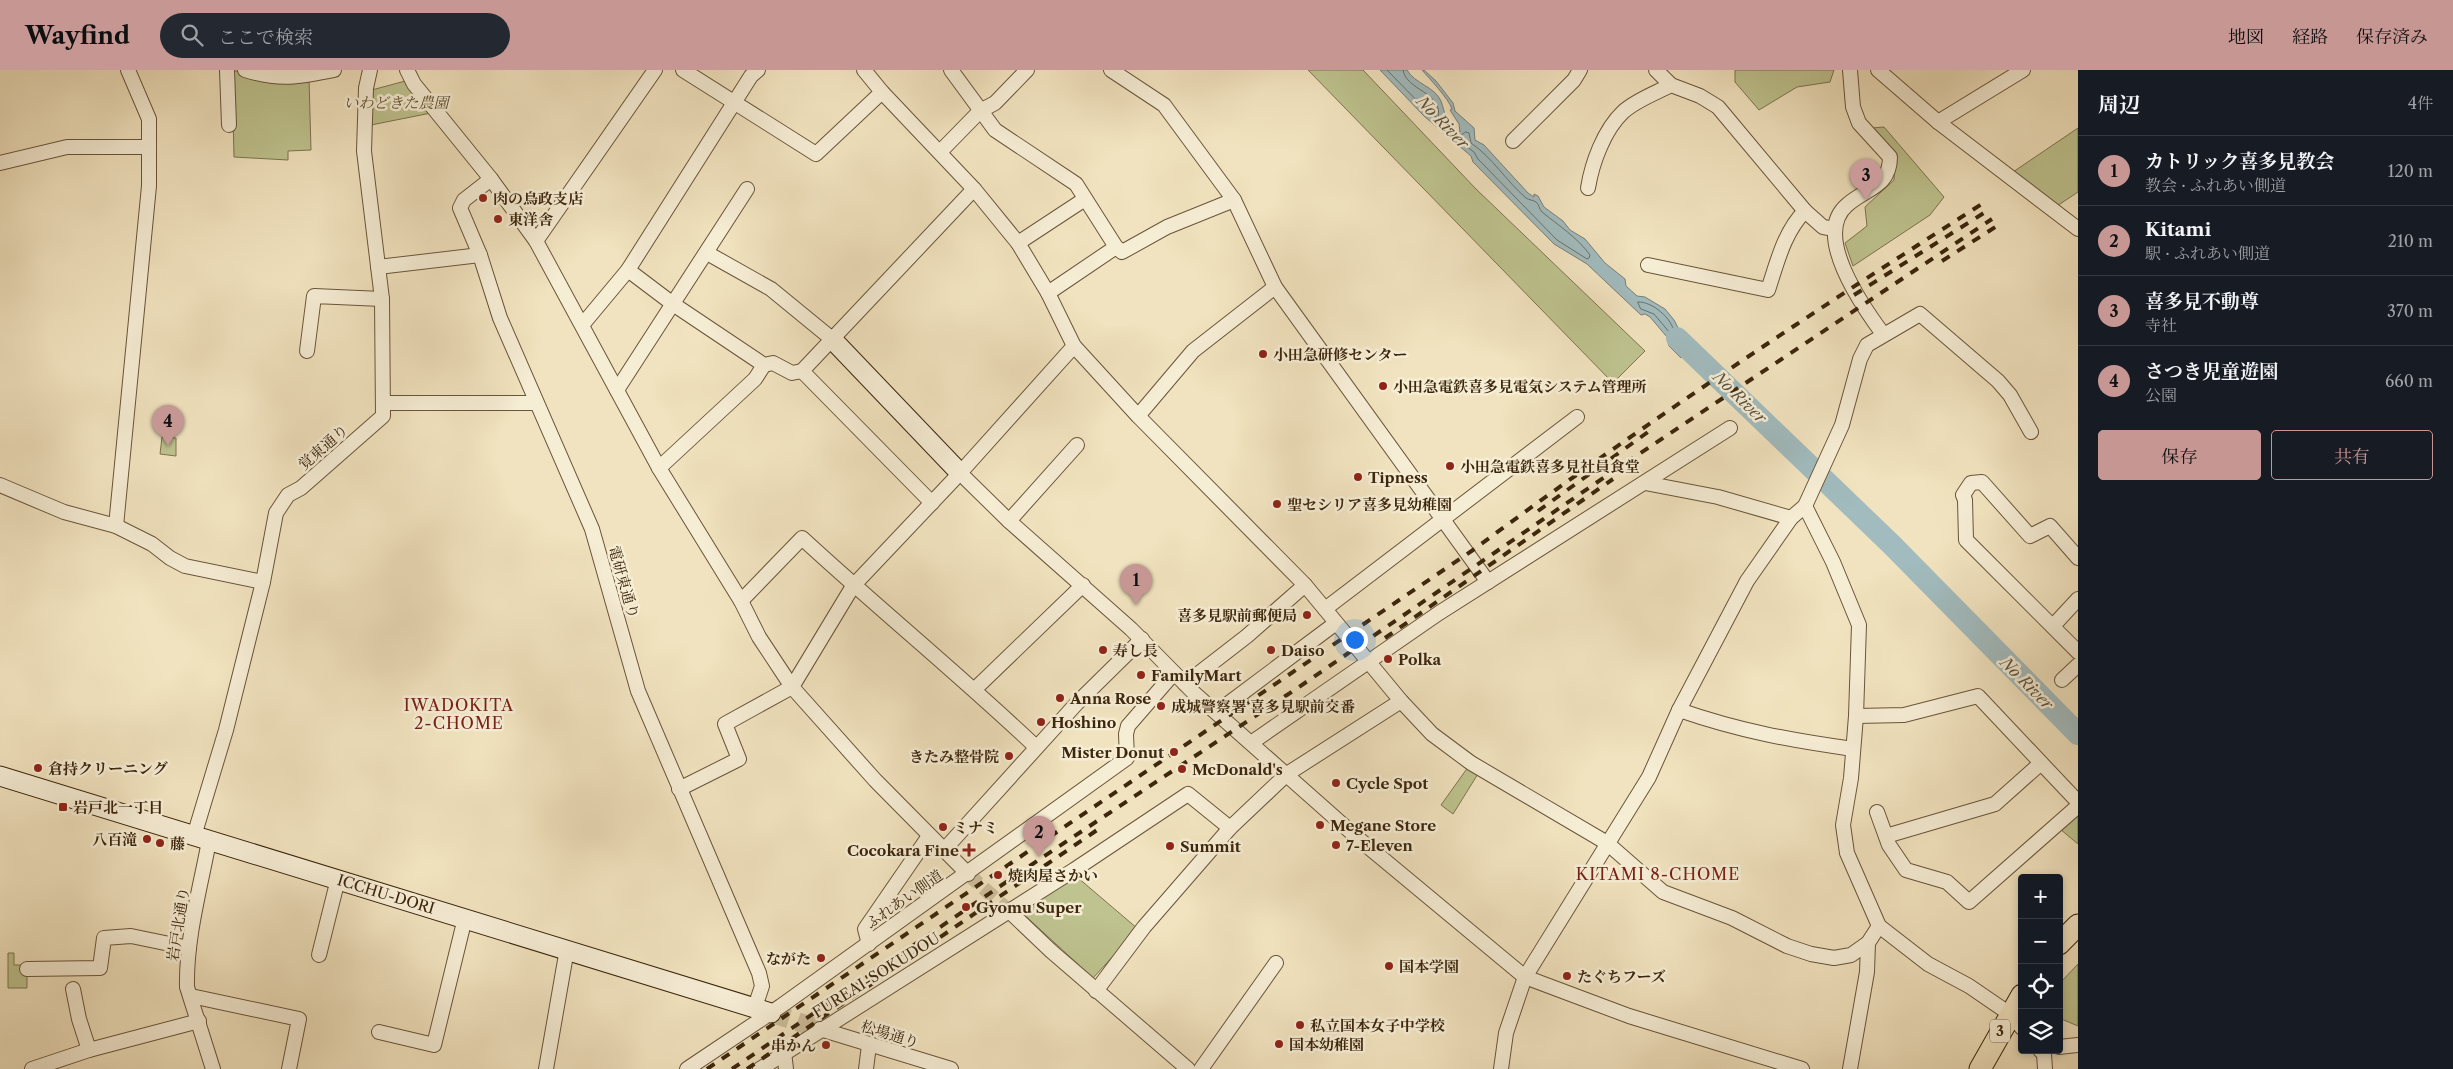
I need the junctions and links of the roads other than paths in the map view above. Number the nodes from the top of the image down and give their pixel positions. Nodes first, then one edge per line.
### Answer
1 (128, 70) edge
2 (227, 70) edge
3 (245, 70) edge
4 (334, 70) edge
5 (370, 70) edge
6 (406, 70) edge
7 (655, 70) edge
8 (683, 70) edge
9 (758, 70) edge
10 (951, 70) edge
11 (1027, 70) edge
12 (1111, 70) edge
13 (1580, 70) edge
14 (1656, 70) edge
15 (1850, 70) edge
16 (1878, 70) edge
17 (2023, 70) edge
18 (869, 72) edge
19 (1671, 85) junction
20 (882, 92) junction
21 (735, 102) junction
22 (980, 111) junction
23 (1938, 122) junction
24 (229, 125) dead end
25 (1513, 141) dead end
26 (148, 147) junction
27 (940, 152) junction
28 (0, 163) edge
29 (491, 179) junction
30 (1588, 188) dead end
31 (747, 189) dead end
32 (974, 189) junction
33 (1085, 199) junction
34 (1234, 200) junction
35 (1805, 211) junction
36 (1835, 229) junction
37 (2078, 229) edge
38 (536, 241) junction
39 (1018, 244) junction
40 (1116, 247) junction
41 (707, 253) junction
42 (480, 255) junction
43 (1648, 265) dead end
44 (378, 267) junction
45 (628, 270) junction
46 (1275, 287) junction
47 (1048, 293) junction
48 (382, 299) junction
49 (673, 304) junction
50 (583, 324) junction
51 (1883, 334) junction
52 (832, 339) junction
53 (1074, 346) junction
54 (307, 351) dead end
55 (764, 365) junction
56 (802, 371) junction
57 (617, 390) junction
58 (384, 403) junction
59 (536, 403) junction
60 (1138, 416) junction
61 (1577, 417) dead end
62 (1730, 428) dead end
63 (2031, 432) dead end
64 (1078, 445) dead end
65 (659, 468) junction
66 (960, 473) junction
67 (1645, 483) junction
68 (0, 485) edge
69 (932, 503) junction
70 (1806, 504) junction
71 (1791, 518) junction
72 (1443, 519) junction
73 (1009, 521) junction
74 (116, 526) junction
75 (2078, 558) edge
76 (262, 582) junction
77 (1488, 582) junction
78 (1083, 585) junction
79 (1305, 585) junction
80 (853, 586) junction
81 (2078, 599) edge
82 (741, 601) junction
83 (1325, 609) junction
84 (1336, 623) junction
85 (2053, 626) junction
86 (1142, 639) junction
87 (2078, 652) edge
88 (1368, 663) junction
89 (2078, 665) edge
90 (1174, 673) junction
91 (2062, 680) dead end
92 (1185, 684) junction
93 (792, 687) junction
94 (975, 689) junction
95 (1401, 701) junction
96 (1679, 710) junction
97 (1217, 712) junction
98 (1856, 716) junction
99 (1251, 743) junction
100 (1036, 747) junction
101 (1853, 749) junction
102 (2041, 763) junction
103 (1287, 774) junction
104 (0, 776) edge
105 (679, 789) junction
106 (2078, 802) edge
107 (2078, 806) edge
108 (1877, 812) dead end
109 (1230, 828) junction
110 (929, 836) junction
111 (1886, 836) junction
112 (202, 839) junction
113 (1607, 843) junction
114 (944, 850) junction
115 (968, 874) junction
116 (338, 879) junction
117 (1010, 911) junction
118 (465, 918) junction
119 (2078, 925) edge
120 (1880, 926) junction
121 (2063, 940) edge
122 (1868, 942) junction
123 (869, 944) junction
124 (189, 948) junction
125 (567, 950) junction
126 (319, 955) dead end
127 (1276, 963) dead end
128 (27, 969) dead end
129 (70, 977) junction
130 (1525, 977) junction
131 (1096, 991) junction
132 (191, 996) junction
133 (763, 1010) junction
134 (199, 1021) junction
135 (2016, 1021) edge
136 (820, 1029) junction
137 (379, 1032) dead end
138 (869, 1044) junction
139 (2078, 1045) edge
140 (2063, 1047) edge
141 (89, 1050) junction
142 (784, 1052) junction
143 (2045, 1054) edge
144 (1776, 1064) edge
145 (32, 1069) edge
146 (213, 1069) edge
147 (289, 1069) edge
148 (546, 1069) edge
149 (687, 1069) edge
150 (760, 1069) edge
151 (786, 1069) edge
152 (866, 1069) edge
153 (951, 1069) edge
154 (1188, 1069) edge
155 (1201, 1069) edge
156 (1501, 1069) edge
157 (1802, 1069) edge
158 (1850, 1069) edge
159 (1980, 1069) edge
160 (2045, 1069) edge

1 - 26 street
2 - 24 street
3 - 4 street
5 - 44 street, 覚東通り
6 - 29 street
7 - 38 street
8 - 21 street
9 - 21 street
10 - 22 street
11 - 22 street
12 - 34 street
13 - 25 street
14 - 19 street
15 - 36 street
16 - 23 street
17 - 23 street
18 - 20 street
19 - 30 street
19 - 35 street
20 - 21 street
20 - 27 street
21 - 45 street
22 - 27 street
22 - 33 street
23 - 37 street
26 - 28 street
26 - 74 street
27 - 32 street
29 - 38 street
29 - 42 street, 電研東通り
31 - 41 street
32 - 39 street
32 - 52 street
33 - 39 street
33 - 40 street
34 - 40 street
34 - 46 street
35 - 36 street
35 - 43 street
36 - 51 street
38 - 50 street
39 - 47 street
40 - 47 street
41 - 49 street
41 - 52 street
42 - 44 street
42 - 59 street, 電研東通り
44 - 48 street, 覚東通り
45 - 49 street
45 - 50 street
46 - 60 street
46 - 72 street
47 - 53 street
48 - 54 street
48 - 58 street, 覚東通り
49 - 55 street
49 - 57 street
50 - 57 street
51 - 63 street
51 - 70 street
52 - 56 street
52 - 66 street
53 - 60 street
53 - 66 street
55 - 56 street
55 - 65 street
56 - 69 street
57 - 65 street
58 - 59 street
58 - 76 street, 覚東通り
59 - 105 street, 電研東通り
60 - 79 street
61 - 72 street
62 - 67 street
64 - 73 street
65 - 82 street
66 - 69 street
66 - 73 street
67 - 71 street
67 - 77 street
68 - 74 street
69 - 80 street
70 - 71 street
70 - 98 street
71 - 96 street
72 - 77 street
72 - 83 street
73 - 78 street
74 - 76 street
75 - 85 street
76 - 112 street, 覚東通り
77 - 88 street
78 - 86 street
78 - 94 street
79 - 83 street
79 - 92 street
80 - 82 street
80 - 93 street
80 - 94 street
81 - 85 street
82 - 93 street
83 - 84 street
84 - 88 street
84 - 97 street
85 - 87 street
86 - 90 street
86 - 100 street
88 - 95 street
88 - 99 street
89 - 91 street
90 - 92 street
90 - 115 street, ふれあい側道
92 - 97 street
93 - 105 street
93 - 110 street
94 - 100 street
95 - 103 street
95 - 113 street
96 - 101 street
96 - 113 street
97 - 99 street
98 - 101 street
98 - 102 street
99 - 103 street
100 - 114 street
101 - 120 street
102 - 106 street
102 - 111 street
103 - 109 street
103 - 130 street
104 - 112 street, ICCHU-DORI
105 - 133 street, 電研東通り
107 - 111 street
108 - 111 street
109 - 117 street, FUREAI-SOKUDOU
109 - 131 street
110 - 114 street
110 - 123 street
112 - 116 street, ICCHU-DORI
112 - 124 street, 岩戸北通り
113 - 122 street
113 - 130 street
114 - 115 street
115 - 123 street, ふれあい側道
116 - 118 street, ICCHU-DORI
116 - 126 street
117 - 131 street
117 - 136 street, FUREAI-SOKUDOU
118 - 125 street, ICCHU-DORI
118 - 137 street
119 - 121 main road
120 - 122 street
120 - 135 street
122 - 158 street
123 - 133 street, ふれあい側道
124 - 129 street
124 - 132 street, 岩戸北通り
125 - 133 street, ICCHU-DORI
125 - 148 street
127 - 155 street
128 - 129 street
129 - 141 street
130 - 144 street
130 - 156 street
131 - 154 street
132 - 134 street, 岩戸北通り
132 - 147 street
133 - 149 street, ふれあい側道
134 - 141 street
134 - 146 street, 岩戸北通り
135 - 159 main road, 3
136 - 138 street, 松場通り
136 - 142 street, FUREAI-SOKUDOU
138 - 152 street
138 - 153 street, 松場通り
139 - 140 street
141 - 145 street
142 - 150 street, FUREAI-SOKUDOU
142 - 151 street
143 - 160 street
144 - 157 street

